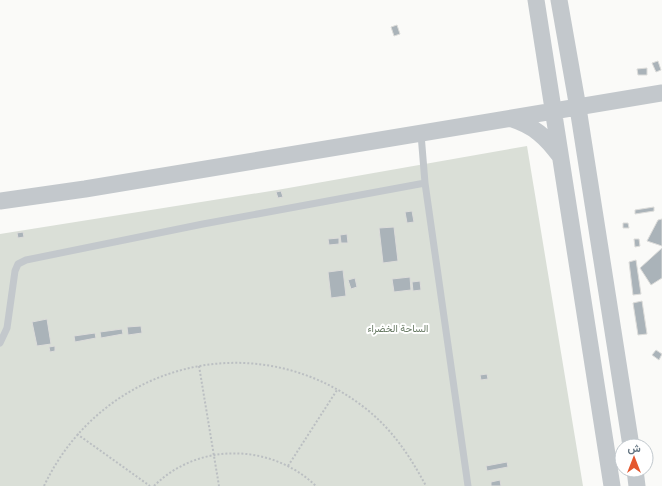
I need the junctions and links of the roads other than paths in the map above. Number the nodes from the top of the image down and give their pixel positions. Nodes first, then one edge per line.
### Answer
1 (536, 0) edge
2 (559, 0) edge
3 (662, 93) edge
4 (578, 108) junction
5 (554, 112) junction
6 (510, 119) junction
7 (421, 134) junction
8 (561, 158) junction
9 (425, 183) junction
10 (8, 201) edge
11 (0, 207) edge
12 (0, 343) edge
13 (630, 438) edge
14 (468, 486) edge
15 (612, 486) edge

1 - 5 street
2 - 4 street
3 - 4 street
4 - 5 street
4 - 13 street
5 - 6 street
5 - 8 street
6 - 7 street
6 - 8 street
7 - 9 lane
7 - 10 street
8 - 15 street
9 - 12 lane
9 - 14 lane
10 - 11 street

